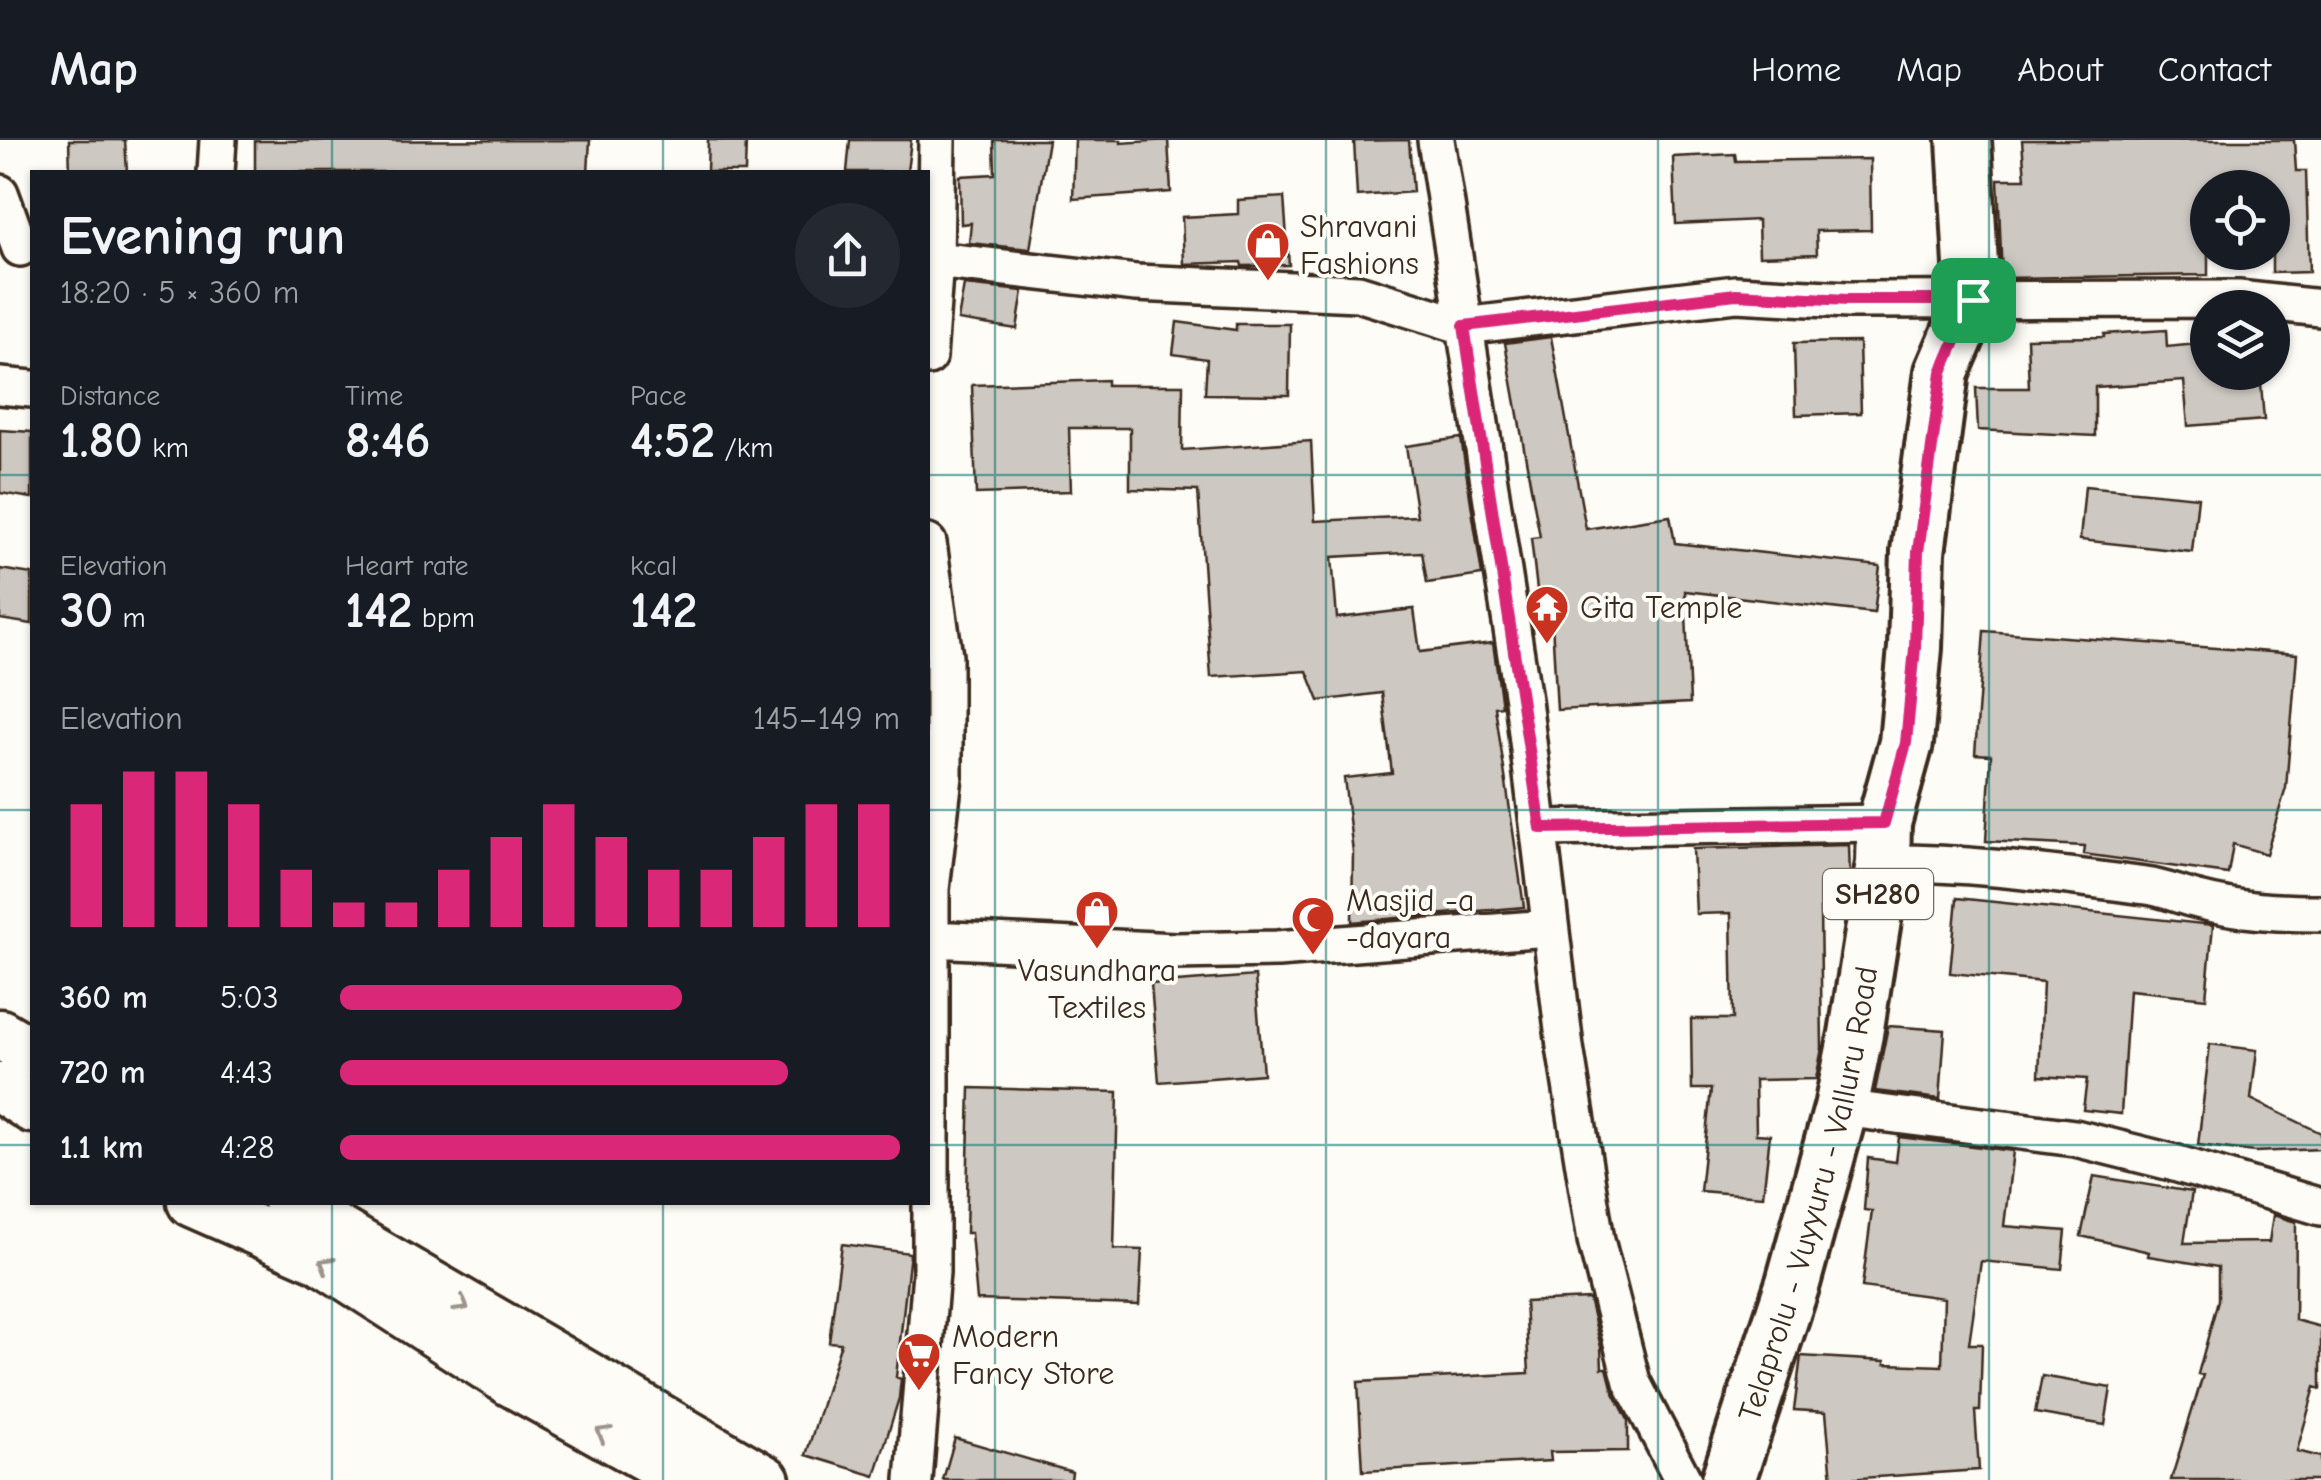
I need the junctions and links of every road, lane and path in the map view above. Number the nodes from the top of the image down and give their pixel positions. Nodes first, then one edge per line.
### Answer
1 (218, 140) edge
2 (937, 140) edge
3 (1436, 140) edge
4 (1964, 140) edge
5 (216, 170) edge
6 (0, 193) edge
7 (17, 248) edge
8 (931, 260) edge
9 (930, 292) edge
10 (1973, 300) junction
11 (2321, 308) edge
12 (1464, 326) junction
13 (0, 386) edge
14 (30, 389) edge
15 (930, 556) edge
16 (1541, 828) junction
17 (1883, 843) junction
18 (2321, 913) edge
19 (1550, 928) junction
20 (932, 939) junction
21 (930, 996) edge
22 (30, 1029) edge
23 (0, 1034) edge
24 (30, 1052) edge
25 (0, 1087) edge
26 (30, 1107) edge
27 (1841, 1108) junction
28 (930, 1148) edge
29 (199, 1205) edge
30 (293, 1205) edge
31 (2321, 1207) edge
32 (688, 1480) edge
33 (765, 1480) edge
34 (914, 1480) edge
35 (1683, 1480) edge
36 (1728, 1480) edge

1 - 5 street
2 - 8 street
3 - 12 street
4 - 10 main road, Telaprolu - Vuyyuru - Valluru Road / SH280
6 - 7 street
8 - 9 street
8 - 12 street
10 - 11 street
10 - 12 street
10 - 17 main road, Telaprolu - Vuyyuru - Valluru Road / SH280
12 - 16 street
13 - 14 street
15 - 20 street
16 - 17 street
16 - 19 street
17 - 18 street
17 - 27 main road, Telaprolu - Vuyyuru - Valluru Road / SH280
19 - 20 street
19 - 35 street
20 - 21 street
22 - 23 street
23 - 24 main road
25 - 26 main road
27 - 31 street
27 - 36 main road, Telaprolu - Vuyyuru - Valluru Road / SH280
28 - 34 street
32 -> 29 main road
30 -> 33 main road

